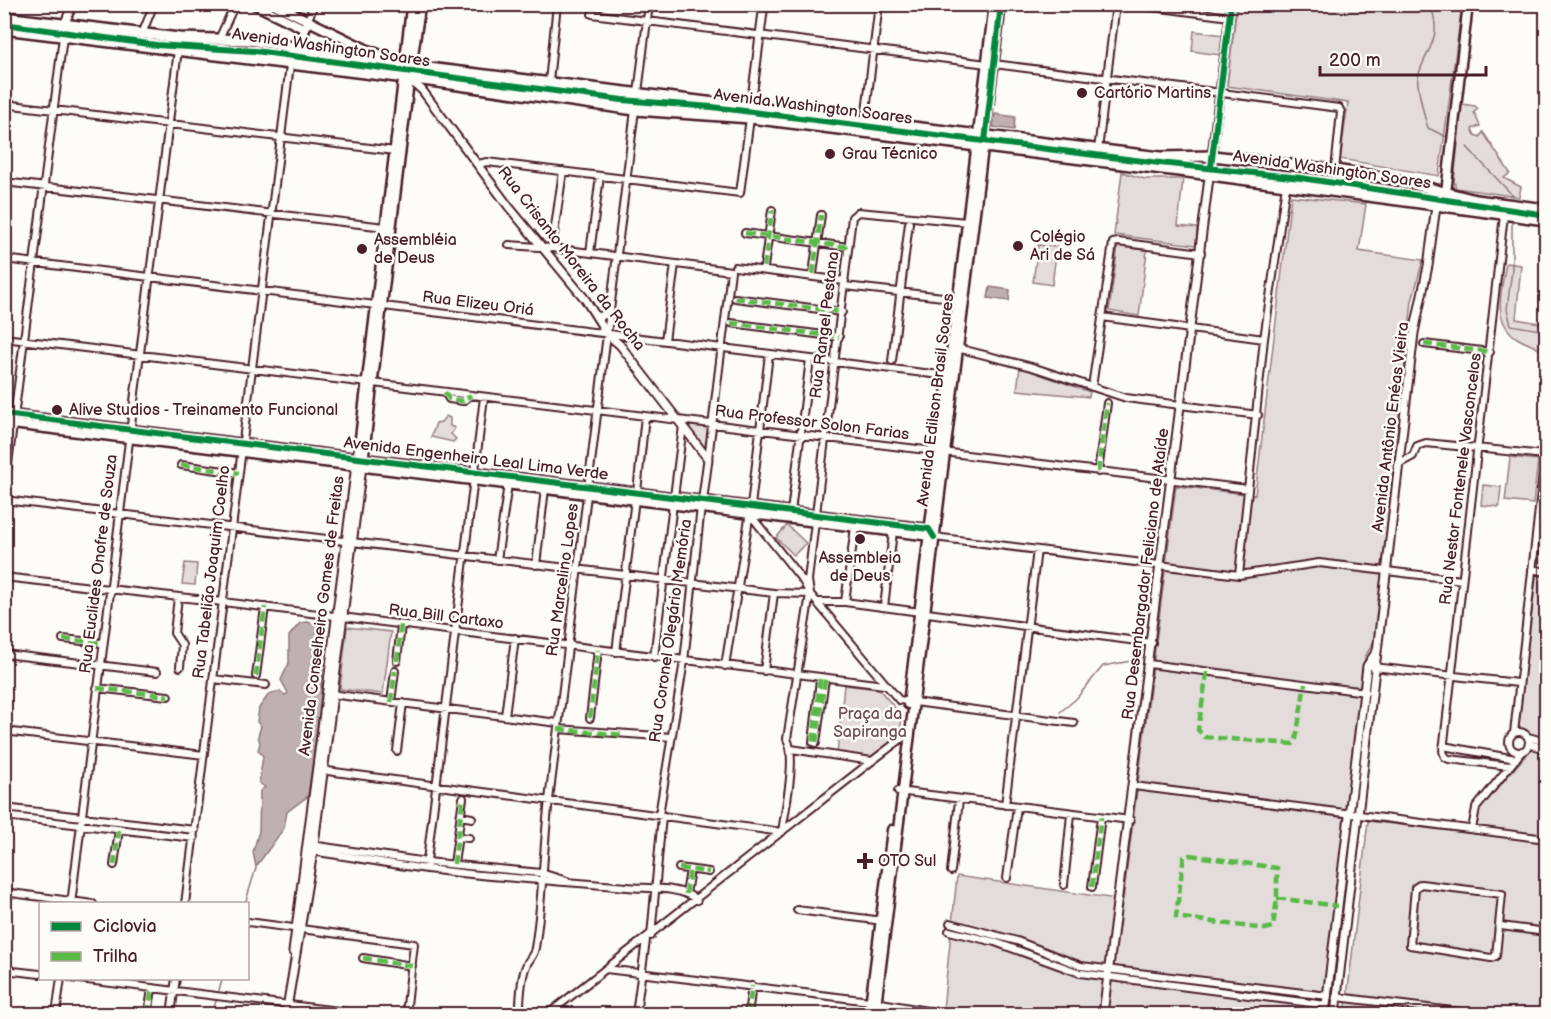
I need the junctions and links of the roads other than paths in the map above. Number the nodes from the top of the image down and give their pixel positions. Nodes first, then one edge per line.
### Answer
1 (74, 4) edge
2 (154, 4) edge
3 (235, 4) edge
4 (254, 4) edge
5 (274, 4) edge
6 (314, 4) edge
7 (412, 4) edge
8 (420, 4) edge
9 (557, 4) edge
10 (649, 4) edge
11 (764, 4) edge
12 (879, 4) edge
13 (994, 4) edge
14 (1001, 4) edge
15 (1116, 4) edge
16 (1130, 4) edge
17 (1231, 4) edge
18 (1468, 4) edge
19 (592, 14) dead end
20 (4, 16) edge
21 (1230, 17) junction
22 (646, 21) junction
23 (307, 24) junction
24 (64, 25) junction
25 (4, 29) edge
26 (142, 34) junction
27 (760, 36) junction
28 (63, 38) junction
29 (219, 39) junction
30 (237, 40) junction
31 (300, 48) junction
32 (874, 49) junction
33 (178, 50) junction
34 (245, 59) junction
35 (991, 64) junction
36 (290, 65) junction
37 (408, 65) junction
38 (406, 79) junction
39 (1107, 80) junction
40 (549, 82) junction
41 (638, 93) junction
42 (1221, 93) junction
43 (4, 104) edge
44 (751, 106) junction
45 (54, 110) junction
46 (635, 110) junction
47 (750, 118) junction
48 (865, 120) junction
49 (168, 124) junction
50 (982, 135) junction
51 (280, 137) junction
52 (980, 147) junction
53 (1098, 150) junction
54 (395, 151) junction
55 (1213, 156) junction
56 (478, 164) junction
57 (562, 171) junction
58 (1335, 171) junction
59 (1210, 175) junction
60 (600, 176) junction
61 (627, 180) junction
62 (4, 182) edge
63 (1286, 185) junction
64 (44, 187) junction
65 (1446, 193) junction
66 (159, 201) junction
67 (1436, 206) junction
68 (1546, 209) edge
69 (772, 210) dead end
70 (271, 213) junction
71 (821, 215) dead end
72 (1504, 215) junction
73 (1546, 220) edge
74 (967, 222) junction
75 (909, 223) dead end
76 (385, 227) junction
77 (745, 233) dead end
78 (768, 237) junction
79 (817, 243) junction
80 (508, 245) dead end
81 (544, 247) junction
82 (848, 247) junction
83 (552, 248) junction
84 (590, 253) junction
85 (1201, 253) junction
86 (617, 257) junction
87 (4, 259) edge
88 (34, 262) junction
89 (675, 264) junction
90 (764, 267) dead end
91 (733, 269) junction
92 (813, 274) dead end
93 (148, 276) junction
94 (845, 284) junction
95 (262, 291) junction
96 (900, 292) junction
97 (735, 298) dead end
98 (960, 299) junction
99 (379, 305) junction
100 (610, 312) junction
101 (842, 312) junction
102 (1102, 317) junction
103 (597, 318) junction
104 (731, 323) dead end
105 (1191, 328) junction
106 (607, 334) junction
107 (839, 337) junction
108 (4, 338) edge
109 (1264, 339) junction
110 (25, 340) junction
111 (665, 340) junction
112 (1424, 344) dead end
113 (722, 346) junction
114 (957, 348) junction
115 (1490, 352) junction
116 (138, 354) junction
117 (769, 354) junction
118 (810, 359) junction
119 (892, 361) dead end
120 (835, 362) junction
121 (253, 368) junction
122 (948, 376) junction
123 (370, 383) junction
124 (1092, 387) junction
125 (484, 397) junction
126 (1107, 403) dead end
127 (1181, 406) junction
128 (598, 410) junction
129 (4, 414) edge
130 (1258, 415) junction
131 (645, 416) junction
132 (11, 421) edge
133 (681, 422) junction
134 (712, 424) junction
135 (759, 430) junction
136 (128, 434) junction
137 (800, 436) junction
138 (824, 439) junction
139 (1479, 447) junction
140 (242, 448) junction
141 (942, 452) junction
142 (708, 459) junction
143 (360, 462) junction
144 (1400, 463) junction
145 (180, 465) dead end
146 (1098, 472) junction
147 (239, 473) junction
148 (475, 477) junction
149 (1172, 480) junction
150 (507, 484) junction
151 (545, 489) junction
152 (1248, 489) junction
153 (588, 490) junction
154 (636, 495) junction
155 (4, 497) edge
156 (673, 500) junction
157 (702, 504) junction
158 (750, 509) junction
159 (791, 512) junction
160 (119, 513) junction
161 (815, 518) junction
162 (855, 527) junction
163 (232, 528) junction
164 (893, 532) junction
165 (931, 534) junction
166 (350, 540) junction
167 (1037, 550) junction
168 (465, 556) junction
169 (497, 560) junction
170 (536, 565) junction
171 (1161, 565) junction
172 (580, 569) junction
173 (1532, 569) junction
174 (1386, 570) junction
175 (1546, 572) edge
176 (626, 575) junction
177 (1239, 575) junction
178 (4, 577) edge
179 (664, 580) junction
180 (1462, 580) junction
181 (692, 583) junction
182 (737, 588) junction
183 (109, 589) junction
184 (774, 593) junction
185 (810, 594) junction
186 (178, 597) junction
187 (223, 602) junction
188 (818, 602) junction
189 (845, 602) junction
190 (265, 607) junction
191 (884, 607) junction
192 (922, 612) junction
193 (339, 618) junction
194 (401, 625) junction
195 (1027, 626) junction
196 (456, 632) junction
197 (515, 638) junction
198 (63, 639) dead end
199 (102, 643) junction
200 (1152, 643) junction
201 (568, 645) junction
202 (598, 650) junction
203 (616, 652) junction
204 (1376, 652) junction
205 (4, 654) edge
206 (654, 657) junction
207 (397, 661) dead end
208 (684, 661) junction
209 (1149, 664) junction
210 (99, 665) junction
211 (725, 666) junction
212 (1368, 666) junction
213 (180, 667) dead end
214 (1376, 667) junction
215 (395, 671) dead end
216 (764, 671) junction
217 (157, 672) dead end
218 (796, 675) junction
219 (1452, 675) junction
220 (256, 676) dead end
221 (213, 679) junction
222 (823, 679) junction
223 (1518, 683) junction
224 (266, 685) dead end
225 (884, 685) junction
226 (97, 688) junction
227 (1364, 692) junction
228 (330, 693) junction
229 (1373, 693) junction
230 (168, 696) dead end
231 (391, 702) junction
232 (911, 702) junction
233 (403, 703) junction
234 (445, 709) junction
235 (1017, 715) junction
236 (505, 716) junction
237 (590, 718) dead end
238 (1074, 723) dead end
239 (558, 726) junction
240 (4, 732) edge
241 (1514, 733) junction
242 (907, 736) junction
243 (672, 737) junction
244 (1528, 741) junction
245 (91, 742) junction
246 (1546, 742) edge
247 (1443, 746) junction
248 (1510, 746) junction
249 (1546, 748) edge
250 (791, 749) junction
251 (397, 751) dead end
252 (1522, 752) junction
253 (204, 755) junction
254 (1503, 756) junction
255 (1516, 759) junction
256 (872, 761) junction
257 (1510, 766) junction
258 (320, 770) junction
259 (435, 785) junction
260 (1134, 786) junction
261 (900, 791) junction
262 (463, 798) dead end
263 (549, 800) junction
264 (959, 800) junction
265 (1005, 805) junction
266 (1017, 807) junction
267 (4, 808) edge
268 (1350, 813) junction
269 (1071, 814) junction
270 (1359, 814) junction
271 (4, 816) edge
272 (460, 816) junction
273 (661, 816) junction
274 (81, 817) junction
275 (472, 818) dead end
276 (1101, 818) junction
277 (1130, 820) junction
278 (80, 826) junction
279 (1472, 829) junction
280 (119, 830) junction
281 (195, 830) junction
282 (782, 832) junction
283 (458, 837) junction
284 (194, 838) junction
285 (469, 838) dead end
286 (1546, 839) edge
287 (311, 848) junction
288 (427, 862) junction
289 (454, 864) junction
290 (114, 865) dead end
291 (679, 868) dead end
292 (426, 869) junction
293 (690, 870) junction
294 (709, 872) dead end
295 (951, 872) dead end
296 (541, 873) junction
297 (1007, 878) dead end
298 (568, 881) junction
299 (541, 882) junction
300 (1064, 885) dead end
301 (1092, 887) dead end
302 (654, 889) junction
303 (4, 892) edge
304 (686, 894) junction
305 (697, 900) junction
306 (71, 902) edge
307 (186, 902) edge
308 (797, 910) dead end
309 (249, 922) edge
310 (883, 922) junction
311 (1501, 926) junction
312 (298, 929) junction
313 (1546, 932) edge
314 (648, 938) junction
315 (363, 958) dead end
316 (412, 966) junction
317 (606, 969) junction
318 (4, 970) edge
319 (39, 974) edge
320 (642, 974) junction
321 (1110, 974) junction
322 (61, 980) edge
323 (86, 980) edge
324 (176, 980) edge
325 (752, 986) junction
326 (152, 989) junction
327 (174, 992) junction
328 (1328, 996) junction
329 (1337, 997) junction
330 (873, 1003) junction
331 (287, 1005) junction
332 (1326, 1005) junction
333 (56, 1014) edge
334 (148, 1014) edge
335 (171, 1014) edge
336 (286, 1014) edge
337 (363, 1014) edge
338 (406, 1014) edge
339 (519, 1014) edge
340 (548, 1014) edge
341 (636, 1014) edge
342 (748, 1014) edge
343 (868, 1014) edge
344 (875, 1014) edge
345 (932, 1014) edge
346 (944, 1014) edge
347 (1103, 1014) edge
348 (1325, 1014) edge
349 (1335, 1014) edge
350 (1477, 1014) edge

1 - 24 street
2 - 26 street
3 - 29 street
4 - 23 main road
5 - 23 main road
6 - 23 street
7 - 37 main road
8 - 37 main road
9 - 40 street
10 - 22 street
11 - 27 street
12 - 32 street
13 - 35 main road, Avenida Edilson Brasil Soares
14 - 35 main road, Avenida Edilson Brasil Soares
15 - 39 street
16 - 21 street
17 - 21 street, Rua Desembargador Feliciano de Ataíde
18 - 65 main road
19 - 22 street
20 - 24 main road, Avenida Washington Soares
21 - 42 street, Rua Desembargador Feliciano de Ataíde
22 - 27 street
22 - 41 street
23 - 31 main road
23 - 37 main road
24 - 26 main road, Avenida Washington Soares
25 - 28 main road, Avenida Washington Soares
26 - 29 main road, Avenida Washington Soares
27 - 32 street
27 - 44 street
28 - 33 main road, Avenida Washington Soares
28 - 45 street
29 - 30 main road, Avenida Washington Soares
30 - 31 main road, Avenida Washington Soares
30 - 34 main road
31 - 37 main road, Avenida Washington Soares
32 - 35 street
32 - 48 street
33 - 34 main road, Avenida Washington Soares
33 - 49 street, Rua Euclides Onofre de Souza
34 - 36 main road, Avenida Washington Soares
35 - 39 street
35 - 50 main road, Avenida Edilson Brasil Soares
36 - 38 main road, Avenida Washington Soares
36 - 51 street, Rua Tabelião Joaquim Coelho
37 - 38 main road, Avenida Conselheiro Gomes de Freitas
37 - 40 main road, Avenida Washington Soares
38 - 46 main road, Avenida Washington Soares
38 - 54 main road, Avenida Conselheiro Gomes de Freitas
38 - 56 street, Rua Crisanto Moreira da Rocha
38 - 99 main road, Avenida Conselheiro Gomes de Freitas
39 - 42 street
39 - 53 street
40 - 41 main road, Avenida Washington Soares
41 - 44 main road, Avenida Washington Soares
42 - 55 street, Rua Desembargador Feliciano de Ataíde
42 - 58 street
43 - 45 street
44 - 48 main road, Avenida Washington Soares
45 - 49 street
45 - 64 street
46 - 47 main road, Avenida Washington Soares
46 - 61 street, Rua Marcelino Lopes
47 - 52 main road, Avenida Washington Soares
47 - 61 street
48 - 50 main road, Avenida Washington Soares
49 - 51 street
49 - 66 street, Rua Euclides Onofre de Souza
50 - 52 main road, Avenida Edilson Brasil Soares
50 - 53 main road, Avenida Washington Soares
51 - 54 street
51 - 70 street, Rua Tabelião Joaquim Coelho
52 - 59 main road, Avenida Washington Soares
52 - 74 main road, Avenida Edilson Brasil Soares
52 - 98 main road, Avenida Edilson Brasil Soares
53 - 55 main road, Avenida Washington Soares
54 - 76 main road, Avenida Conselheiro Gomes de Freitas
55 - 58 main road, Avenida Washington Soares
55 - 59 street, Rua Desembargador Feliciano de Ataíde
56 - 57 street
56 - 81 street, Rua Crisanto Moreira da Rocha
57 - 60 street
57 - 83 street
58 - 65 main road, Avenida Washington Soares
59 - 63 main road, Avenida Washington Soares
59 - 85 street, Rua Desembargador Feliciano de Ataíde
60 - 61 street
60 - 84 street
61 - 86 street, Rua Marcelino Lopes
62 - 64 street
63 - 67 main road, Avenida Washington Soares
63 - 109 street
64 - 66 street
64 - 88 street
65 - 68 main road, Avenida Washington Soares
66 - 70 street
66 - 93 street, Rua Euclides Onofre de Souza
67 - 72 main road, Avenida Washington Soares
67 - 144 street, Avenida Antônio Enéas Vieira
69 - 78 street
70 - 76 street
70 - 95 street, Rua Tabelião Joaquim Coelho
71 - 79 street
72 - 73 main road, Avenida Washington Soares
72 - 115 street, Rua Nestor Fontenele Vasconcelos
74 - 82 street, Rua Rangel Pestana
74 - 98 main road, Avenida Edilson Brasil Soares
75 - 96 street
76 - 99 main road, Avenida Conselheiro Gomes de Freitas
77 - 78 street
78 - 79 street
78 - 90 street
79 - 82 street
79 - 92 street
80 - 81 street
81 - 83 street
81 - 103 street, Rua Crisanto Moreira da Rocha
82 - 94 street, Rua Rangel Pestana
83 - 84 street
84 - 86 street
85 - 102 street
85 - 105 street, Rua Desembargador Feliciano de Ataíde
86 - 89 street
86 - 100 street, Rua Marcelino Lopes
87 - 88 street, Rua Elizeu Oriá
88 - 93 street, Rua Elizeu Oriá
88 - 110 street
89 - 91 street
89 - 111 street
91 - 94 street
91 - 113 street, Rua Coronel Olegário Memória
93 - 95 street, Rua Elizeu Oriá
93 - 116 street, Rua Euclides Onofre de Souza
94 - 96 street
94 - 101 street, Rua Rangel Pestana
95 - 99 street, Rua Elizeu Oriá
95 - 121 street, Rua Tabelião Joaquim Coelho
96 - 98 street
96 - 119 street
97 - 101 street
98 - 114 main road, Avenida Edilson Brasil Soares
98 - 122 main road, Avenida Edilson Brasil Soares
99 - 106 street, Rua Elizeu Oriá
99 - 123 main road, Avenida Conselheiro Gomes de Freitas
100 - 103 street
100 - 106 street, Rua Marcelino Lopes
101 - 107 street, Rua Rangel Pestana
102 - 105 street
102 - 124 street
103 - 106 street, Rua Crisanto Moreira da Rocha
104 - 107 street
105 - 109 street
105 - 127 street, Rua Desembargador Feliciano de Ataíde
106 - 111 street, Rua Elizeu Oriá
106 - 128 street, Rua Marcelino Lopes
106 - 133 street, Rua Crisanto Moreira da Rocha
107 - 120 street, Rua Rangel Pestana
108 - 110 street, Rua Professor Solon Farias
109 - 130 street
110 - 116 street, Rua Professor Solon Farias
110 - 132 street
111 - 113 street, Rua Elizeu Oriá
112 - 115 street
113 - 117 street, Rua Elizeu Oriá
113 - 134 street, Rua Coronel Olegário Memória
114 - 124 street
114 - 141 main road, Avenida Edilson Brasil Soares
115 - 139 street, Rua Nestor Fontenele Vasconcelos
116 - 121 street, Rua Professor Solon Farias
116 - 136 street, Rua Euclides Onofre de Souza
117 - 118 street, Rua Elizeu Oriá
117 - 135 street
118 - 120 street, Rua Elizeu Oriá
118 - 137 street
120 - 122 street, Rua Elizeu Oriá
120 - 138 street, Rua Rangel Pestana
121 - 123 street, Rua Professor Solon Farias
121 - 140 street, Rua Tabelião Joaquim Coelho
122 - 141 main road, Avenida Edilson Brasil Soares
123 - 125 street, Rua Professor Solon Farias
123 - 143 main road, Avenida Conselheiro Gomes de Freitas
124 - 127 street
125 - 128 street, Rua Professor Solon Farias
125 - 148 street
126 - 146 street
127 - 130 street
127 - 149 street, Rua Desembargador Feliciano de Ataíde
128 - 131 street, Rua Professor Solon Farias
128 - 153 street, Rua Marcelino Lopes
129 - 132 main road, Avenida Engenheiro Leal Lima Verde
130 - 152 street
131 - 133 street, Rua Professor Solon Farias
131 - 154 street
132 - 136 main road, Avenida Engenheiro Leal Lima Verde
132 - 155 street
133 - 134 street, Rua Professor Solon Farias
133 - 142 street, Rua Crisanto Moreira da Rocha
133 - 156 street
134 - 135 street, Rua Professor Solon Farias
134 - 142 street, Rua Coronel Olegário Memória
135 - 137 street, Rua Professor Solon Farias
135 - 158 street
136 - 140 main road, Avenida Engenheiro Leal Lima Verde
136 - 160 street, Rua Euclides Onofre de Souza
137 - 138 street, Rua Professor Solon Farias
137 - 159 street
138 - 141 street, Rua Professor Solon Farias
138 - 161 street, Rua Rangel Pestana
139 - 144 street
139 - 173 street
139 - 180 street, Rua Nestor Fontenele Vasconcelos
140 - 143 main road, Avenida Engenheiro Leal Lima Verde
140 - 147 street, Rua Tabelião Joaquim Coelho
141 - 146 street, Rua Professor Solon Farias
141 - 165 main road, Avenida Edilson Brasil Soares
142 - 157 street, Rua Coronel Olegário Memória
143 - 148 main road, Avenida Engenheiro Leal Lima Verde
143 - 166 street, Avenida Conselheiro Gomes de Freitas
144 - 174 street, Avenida Antônio Enéas Vieira
145 - 147 street
146 - 149 street, Rua Professor Solon Farias
147 - 163 street, Rua Tabelião Joaquim Coelho
148 - 150 main road, Avenida Engenheiro Leal Lima Verde
148 - 153 main road, Avenida Engenheiro Leal Lima Verde
148 - 168 street
149 - 152 street, Rua Professor Solon Farias
149 - 171 street, Rua Desembargador Feliciano de Ataíde
150 - 151 main road, Avenida Engenheiro Leal Lima Verde
150 - 169 street
151 - 153 main road, Avenida Engenheiro Leal Lima Verde
151 - 170 street
152 - 177 street
153 - 154 main road, Avenida Engenheiro Leal Lima Verde
153 - 172 street, Rua Marcelino Lopes
154 - 156 main road, Avenida Engenheiro Leal Lima Verde
154 - 176 street
155 - 160 street
156 - 157 main road, Avenida Engenheiro Leal Lima Verde
156 - 179 street
157 - 158 main road, Avenida Engenheiro Leal Lima Verde
157 - 181 street, Rua Coronel Olegário Memória
158 - 159 main road, Avenida Engenheiro Leal Lima Verde
158 - 161 main road, Avenida Engenheiro Leal Lima Verde
158 - 182 street
158 - 185 street
159 - 161 main road, Avenida Engenheiro Leal Lima Verde
160 - 163 street
160 - 183 street, Rua Euclides Onofre de Souza
161 - 162 main road, Avenida Engenheiro Leal Lima Verde
161 - 165 main road, Avenida Engenheiro Leal Lima Verde
161 - 185 street, Rua Rangel Pestana
162 - 164 main road, Avenida Engenheiro Leal Lima Verde
162 - 189 street
163 - 166 street
163 - 187 street, Rua Tabelião Joaquim Coelho
164 - 165 main road, Avenida Engenheiro Leal Lima Verde
164 - 191 street
165 - 167 street, Avenida Engenheiro Leal Lima Verde
165 - 192 main road, Avenida Edilson Brasil Soares
166 - 168 street
166 - 193 street, Avenida Conselheiro Gomes de Freitas
167 - 171 street, Avenida Engenheiro Leal Lima Verde
167 - 195 street
168 - 169 street
168 - 196 street
169 - 170 street
170 - 172 street
171 - 177 street, Avenida Engenheiro Leal Lima Verde
171 - 200 street, Rua Desembargador Feliciano de Ataíde
172 - 176 street
172 - 201 street, Rua Marcelino Lopes
173 - 175 street
173 - 223 street
174 - 177 street, Avenida Engenheiro Leal Lima Verde
174 - 180 street, Avenida Engenheiro Leal Lima Verde
174 - 204 street, Avenida Antônio Enéas Vieira
176 - 179 street
176 - 203 street
178 - 183 street, Rua Bill Cartaxo
179 - 181 street
179 - 206 street
180 - 219 street, Rua Nestor Fontenele Vasconcelos
181 - 182 street
181 - 208 street, Rua Coronel Olegário Memória
182 - 184 street
182 - 211 street
183 - 186 street, Rua Bill Cartaxo
183 - 199 street, Rua Euclides Onofre de Souza
184 - 185 street
184 - 216 street
185 - 188 street
185 - 218 street, Rua Rangel Pestana
186 - 187 street, Rua Bill Cartaxo
186 - 213 street
187 - 190 street, Rua Bill Cartaxo
187 - 221 street, Rua Tabelião Joaquim Coelho
188 - 189 street
188 - 225 street
189 - 191 street
190 - 193 street, Rua Bill Cartaxo
190 - 220 street
191 - 192 street
192 - 195 street
192 - 232 main road, Avenida Edilson Brasil Soares
193 - 194 street, Rua Bill Cartaxo
193 - 228 street, Avenida Conselheiro Gomes de Freitas
194 - 196 street, Rua Bill Cartaxo
194 - 207 street
195 - 200 street
195 - 235 street
196 - 197 street, Rua Bill Cartaxo
196 - 234 street
197 - 201 street, Rua Bill Cartaxo
197 - 236 street
198 - 199 street
199 - 210 street, Rua Euclides Onofre de Souza
200 - 209 street, Rua Desembargador Feliciano de Ataíde
201 - 202 street, Rua Bill Cartaxo
201 - 239 street, Rua Marcelino Lopes
202 - 203 street, Rua Bill Cartaxo
202 - 237 street
203 - 206 street, Rua Bill Cartaxo
204 - 212 street, Avenida Antônio Enéas Vieira
204 - 214 street, Avenida Antônio Enéas Vieira
205 - 210 street
206 - 208 street, Rua Bill Cartaxo
208 - 211 street, Rua Bill Cartaxo
208 - 243 street, Rua Coronel Olegário Memória
209 - 227 street
209 - 260 street, Rua Desembargador Feliciano de Ataíde
210 - 217 street
210 - 226 street, Rua Euclides Onofre de Souza
211 - 216 street, Rua Bill Cartaxo
212 - 214 street
212 - 227 street, Avenida Antônio Enéas Vieira
214 - 219 street
214 - 229 street, Avenida Antônio Enéas Vieira
215 - 231 street
216 - 218 street, Rua Bill Cartaxo
218 - 222 street, Rua Bill Cartaxo
218 - 250 street, Rua Rangel Pestana
219 - 223 street
219 - 247 street, Rua Nestor Fontenele Vasconcelos
221 - 224 street
221 - 253 street, Rua Tabelião Joaquim Coelho
222 - 222 street
222 - 225 street, Rua Bill Cartaxo
223 - 241 street
225 - 232 street
226 - 230 street
226 - 245 street, Rua Euclides Onofre de Souza
227 - 229 street
227 - 268 street, Avenida Antônio Enéas Vieira
228 - 231 street
228 - 258 street, Avenida Conselheiro Gomes de Freitas
229 - 270 street, Avenida Antônio Enéas Vieira
231 - 233 street
232 - 235 street
232 - 242 main road, Avenida Edilson Brasil Soares
233 - 234 street
233 - 251 street
234 - 236 street
234 - 259 street
235 - 238 street
235 - 265 street
236 - 239 street
239 - 243 street
239 - 263 street, Rua Marcelino Lopes
240 - 245 street
241 - 244 street
241 - 248 street
242 - 256 street
242 - 261 main road, Avenida Edilson Brasil Soares
243 - 273 street, Rua Coronel Olegário Memória
244 - 246 street
244 - 249 street
244 - 252 street
245 - 253 street
245 - 274 street, Rua Euclides Onofre de Souza
247 - 254 street
247 - 257 street
248 - 252 street
248 - 254 street
250 - 256 street
250 - 282 street, Rua Rangel Pestana
252 - 255 street
253 - 281 street, Rua Tabelião Joaquim Coelho
254 - 255 street
255 - 257 street
256 - 282 street
257 - 279 street
258 - 259 street
258 - 287 street, Avenida Conselheiro Gomes de Freitas
259 - 263 street
259 - 288 street
260 - 268 street
260 - 277 street, Rua Desembargador Feliciano de Ataíde
261 - 264 street
261 - 310 main road, Avenida Edilson Brasil Soares
262 - 272 street
263 - 273 street
263 - 296 street, Rua Marcelino Lopes
264 - 265 street
264 - 295 street
265 - 266 street
266 - 269 street
266 - 297 street
267 - 274 street
268 - 270 street
268 - 328 street, Avenida Antônio Enéas Vieira
269 - 276 street
269 - 300 street
270 - 279 street
270 - 329 street, Avenida Antônio Enéas Vieira
271 - 278 street
272 - 275 street
272 - 283 street
273 - 282 street
273 - 302 street, Rua Coronel Olegário Memória
274 - 278 street, Rua Euclides Onofre de Souza
274 - 281 street
276 - 277 street
276 - 301 street
277 - 321 street, Rua Desembargador Feliciano de Ataíde
278 - 280 street
278 - 306 street, Rua Euclides Onofre de Souza
279 - 286 street
280 - 284 street
280 - 290 street
281 - 284 street, Rua Tabelião Joaquim Coelho
282 - 305 street
283 - 285 street
283 - 289 street
284 - 307 street, Rua Tabelião Joaquim Coelho
287 - 288 street
287 - 292 street
287 - 312 street, Avenida Conselheiro Gomes de Freitas
288 - 289 street
288 - 292 street
289 - 296 street
291 - 293 street
292 - 299 street
293 - 294 street
293 - 304 street
296 - 298 street
296 - 299 street, Rua Marcelino Lopes
298 - 299 street
298 - 302 street
299 - 339 street, Rua Marcelino Lopes
302 - 304 street
302 - 314 street, Rua Coronel Olegário Memória
303 - 306 street
304 - 305 street
305 - 314 street
308 - 310 street
309 - 312 street
310 - 330 main road, Avenida Edilson Brasil Soares
311 - 311 street
311 - 313 street
312 - 316 street
312 - 331 street, Avenida Conselheiro Gomes de Freitas
314 - 317 street
314 - 320 street, Rua Coronel Olegário Memória
315 - 316 street
316 - 338 street
317 - 320 street
317 - 340 street
318 - 319 street
320 - 325 street
320 - 341 street, Rua Coronel Olegário Memória
321 - 321 street
321 - 328 street
321 - 332 street
321 - 347 street, Rua Desembargador Feliciano de Ataíde
322 - 333 street
323 - 326 street
324 - 327 street
325 - 330 street
325 - 342 street
326 - 327 street
326 - 334 street
327 - 331 street
327 - 335 street
328 - 332 street, Avenida Antônio Enéas Vieira
329 - 349 street, Avenida Antônio Enéas Vieira
329 - 350 street
330 - 343 main road, Avenida Edilson Brasil Soares
330 - 344 main road, Avenida Edilson Brasil Soares
330 - 345 street
331 - 336 street, Avenida Conselheiro Gomes de Freitas
331 - 337 street
332 - 348 street, Avenida Antônio Enéas Vieira
345 - 346 street

